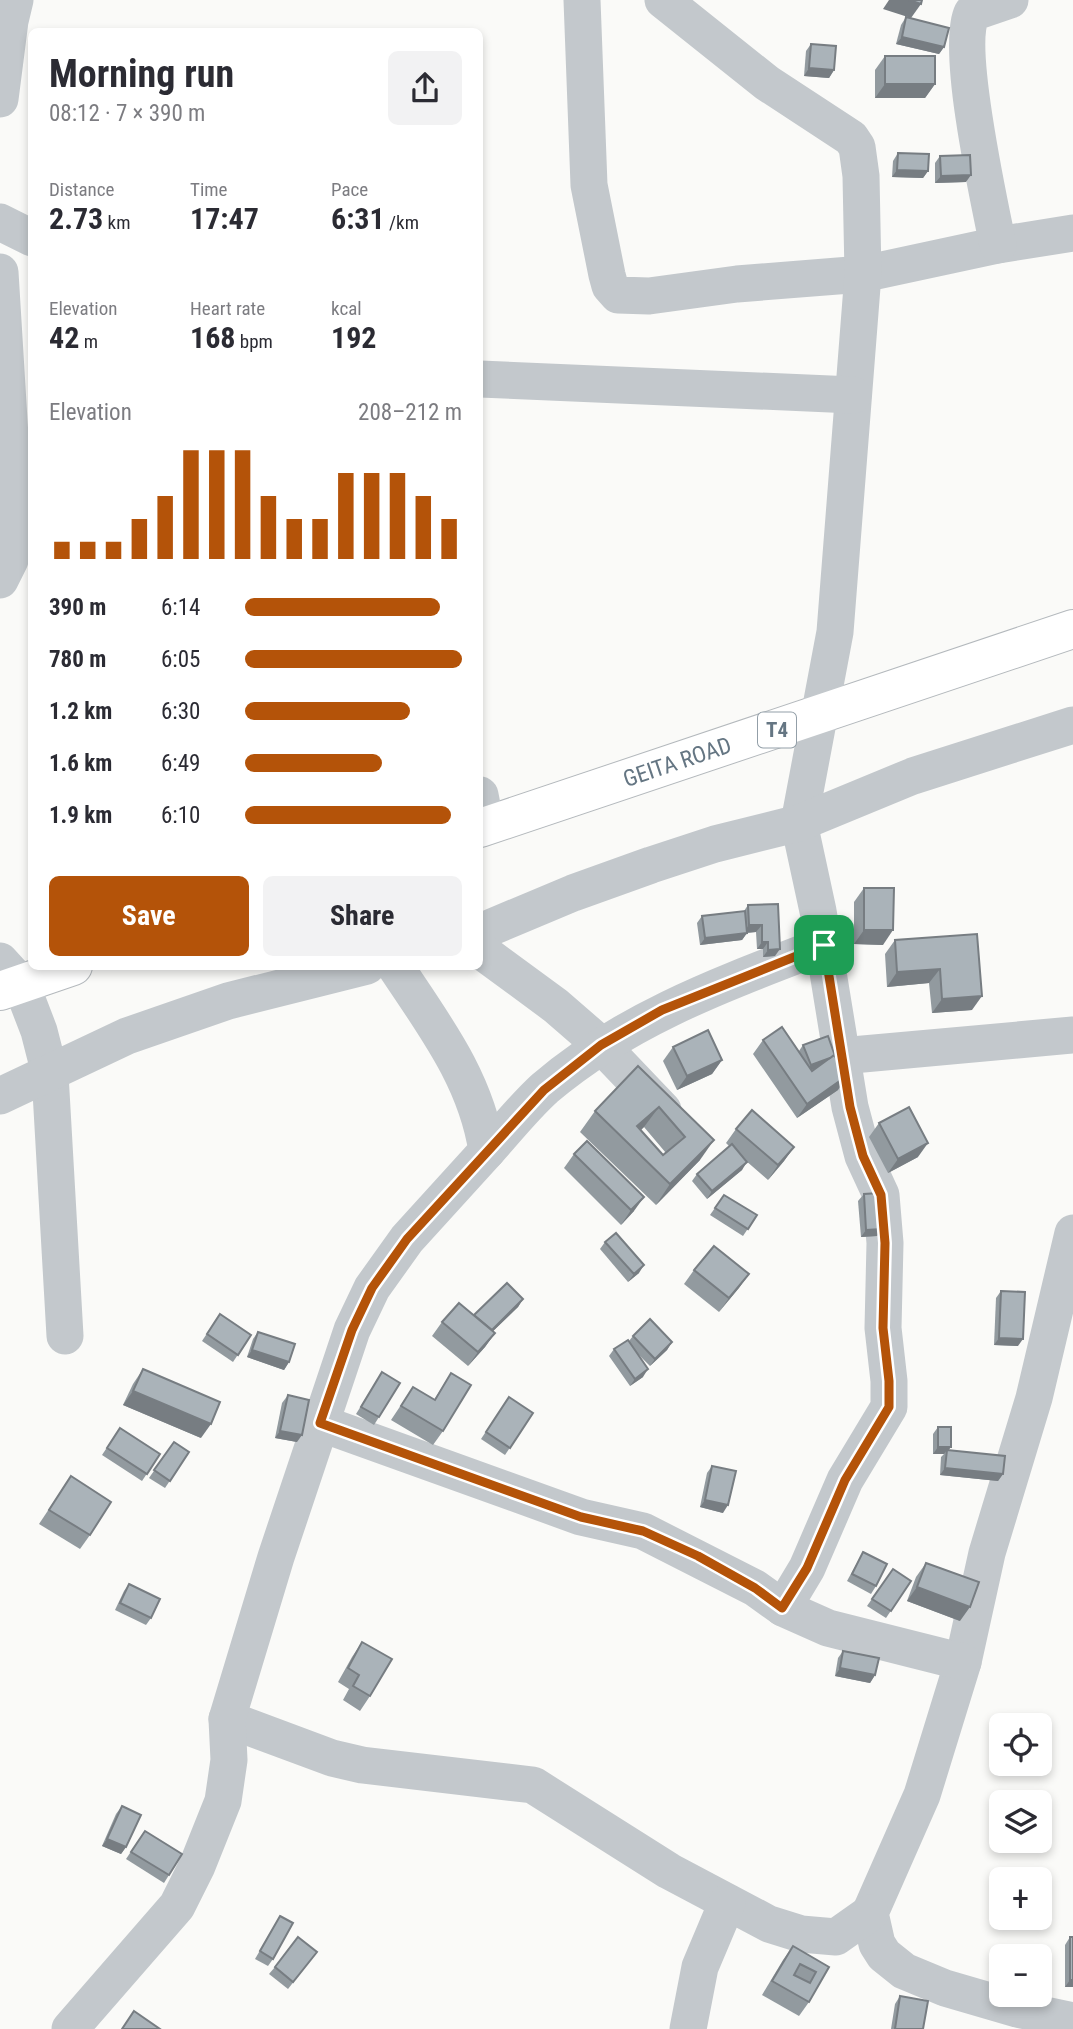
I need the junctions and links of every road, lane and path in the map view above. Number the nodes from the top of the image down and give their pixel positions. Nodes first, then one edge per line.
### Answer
1 (15, 0) edge
2 (582, 0) edge
3 (663, 0) edge
4 (1010, 0) edge
5 (0, 100) edge
6 (0, 222) edge
7 (1073, 233) edge
8 (28, 236) edge
9 (998, 245) junction
10 (0, 272) edge
11 (863, 274) junction
12 (483, 379) edge
13 (853, 395) junction
14 (0, 580) edge
15 (1073, 629) edge
16 (821, 714) junction
17 (1073, 725) edge
18 (483, 816) edge
19 (799, 823) junction
20 (483, 931) edge
21 (824, 945) junction
22 (483, 952) edge
23 (53, 970) edge
24 (351, 970) edge
25 (398, 970) edge
26 (7, 979) edge
27 (1073, 1035) edge
28 (601, 1045) junction
29 (841, 1056) junction
30 (50, 1074) junction
31 (0, 1096) edge
32 (687, 1134) edge
33 (487, 1151) junction
34 (1073, 1233) edge
35 (65, 1336) dead end
36 (320, 1423) junction
37 (782, 1608) junction
38 (962, 1661) junction
39 (227, 1719) junction
40 (727, 1903) junction
41 (870, 1913) junction
42 (1073, 2021) edge
43 (70, 2029) edge
44 (688, 2029) edge

1 - 5 street
2 - 11 street
3 - 11 street
4 - 9 street
6 - 8 street
7 - 9 street
9 - 11 street
10 - 14 street
11 - 13 street
12 - 13 street
13 - 16 street
15 - 16 highway, GEITA ROAD / T4
16 - 18 highway, GEITA ROAD / T4
16 - 19 street
17 - 19 street
19 - 20 street
19 - 21 street
21 - 28 street
21 - 29 street
22 - 28 street
23 - 26 highway
24 - 30 street
25 - 33 street
26 - 30 street
27 - 29 street
28 - 32 street
28 - 33 street
29 - 37 street
30 - 31 street
30 - 35 street
33 - 36 street
34 - 38 street
36 - 37 street
36 - 39 street
37 - 38 street
38 - 41 street
39 - 40 street
39 - 43 street
40 - 41 street
40 - 44 street
41 - 42 street

